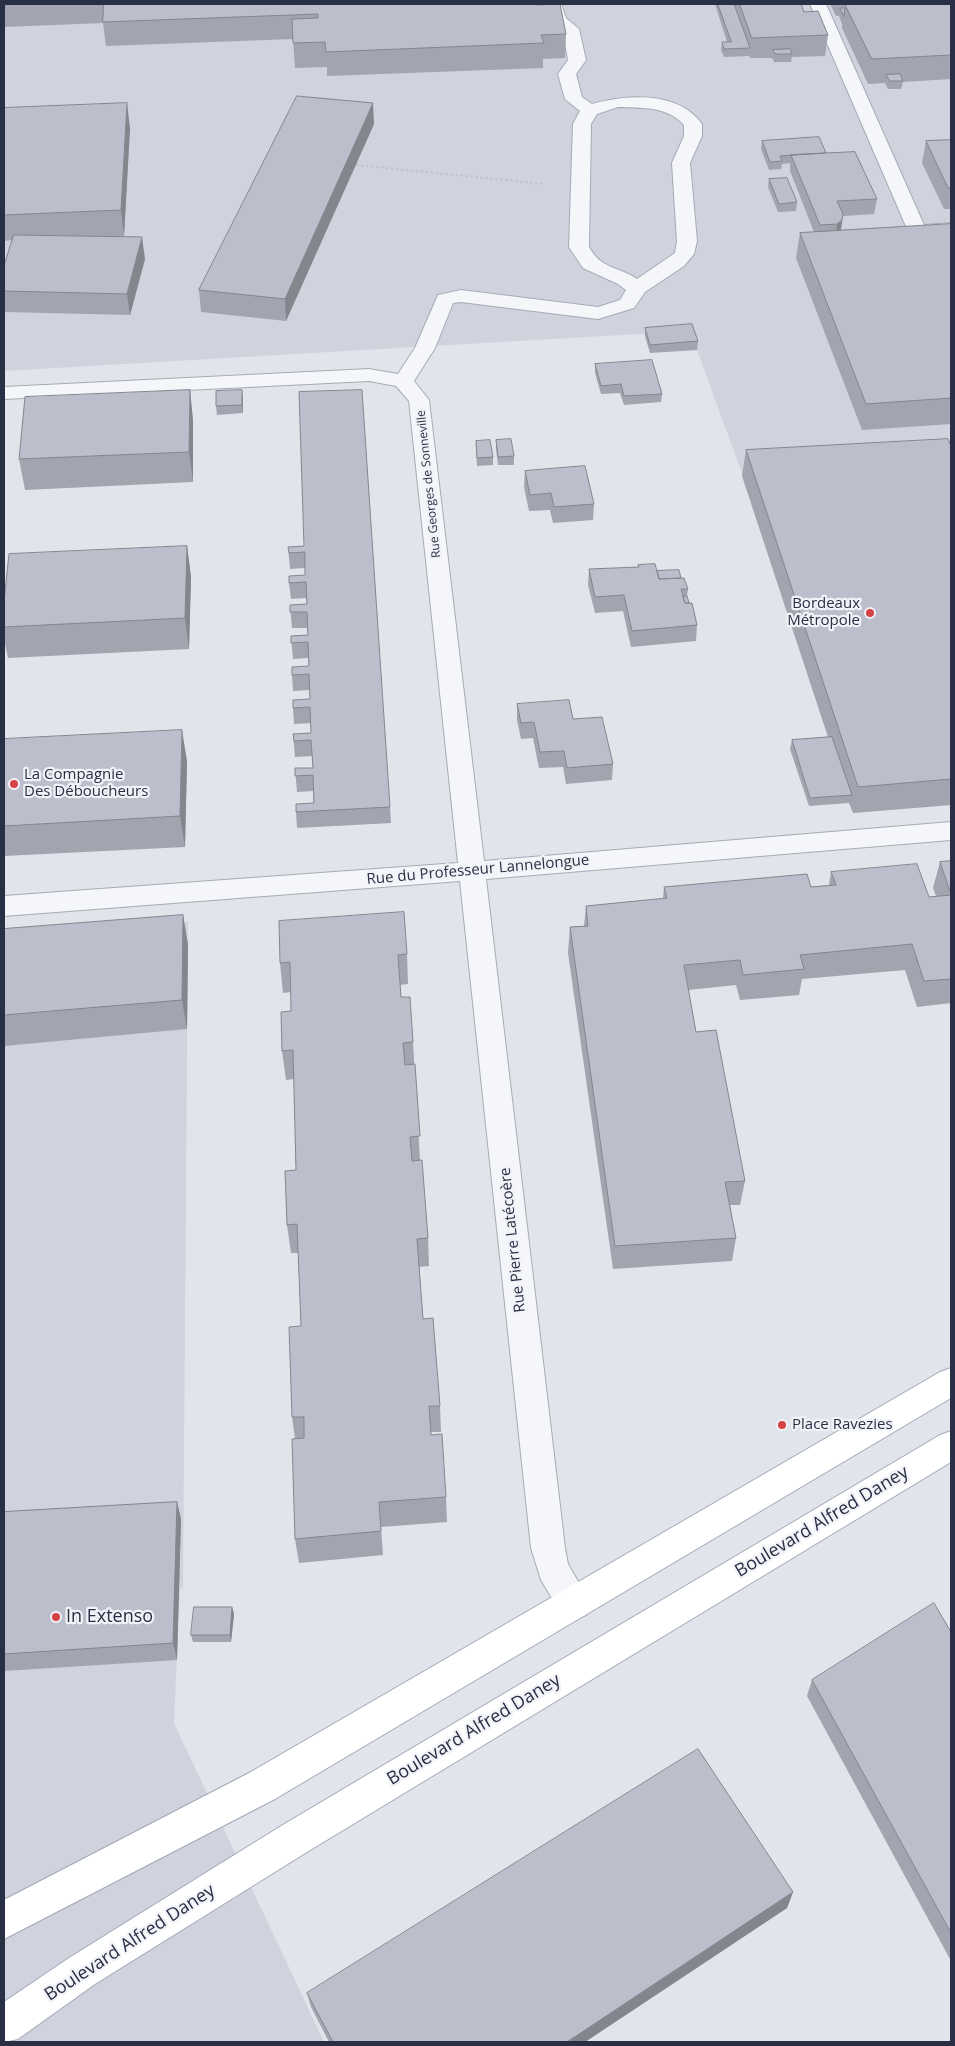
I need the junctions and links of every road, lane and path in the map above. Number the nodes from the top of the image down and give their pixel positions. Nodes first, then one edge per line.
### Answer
1 (554, 4) edge
2 (818, 4) edge
3 (590, 110) junction
4 (356, 165) edge
5 (580, 188) junction
6 (951, 229) edge
7 (636, 289) junction
8 (403, 380) junction
9 (4, 393) edge
10 (951, 831) edge
11 (472, 871) junction
12 (4, 906) edge
13 (951, 1382) edge
14 (948, 1454) edge
15 (574, 1604) junction
16 (4, 1920) edge
17 (4, 2025) edge

1 - 3 street
2 - 6 street
3 - 5 street
3 - 7 street
4 - 5 path
5 - 7 street
7 - 8 street
8 - 9 street
8 - 11 street, Rue Georges de Sonneville
10 - 11 street, Rue du Professeur Lannelongue
11 - 12 street, Rue du Professeur Lannelongue
11 - 15 street, Rue Pierre Latécoère
13 - 15 main road
14 - 17 main road, Boulevard Alfred Daney
15 - 16 main road

